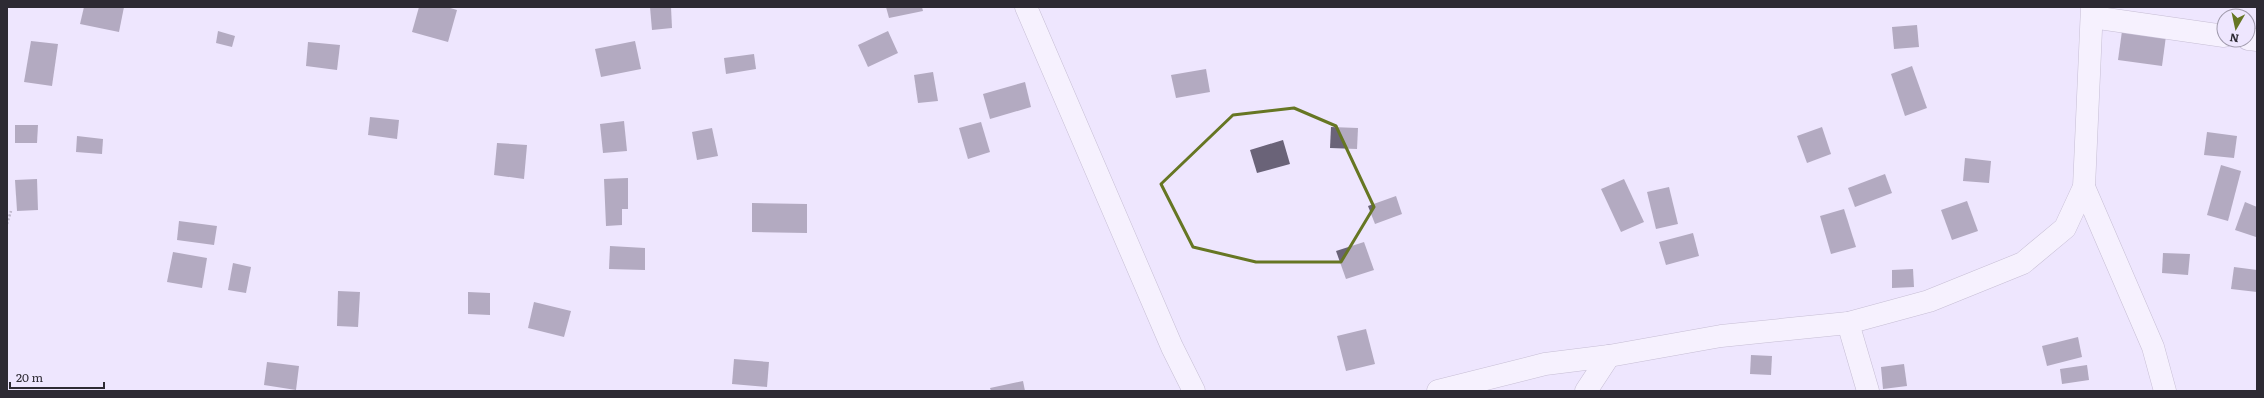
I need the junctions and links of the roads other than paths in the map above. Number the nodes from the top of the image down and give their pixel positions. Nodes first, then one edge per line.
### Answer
1 (1026, 7) edge
2 (2092, 12) edge
3 (2216, 35) edge
4 (2084, 187) junction
5 (1848, 323) junction
6 (1609, 356) junction
7 (1194, 391) edge
8 (1438, 391) edge
9 (1586, 391) edge
10 (1868, 391) edge
11 (2165, 391) edge

1 - 7 street
2 - 3 street
2 - 4 street
4 - 5 street
4 - 11 street
5 - 6 street
5 - 10 street
6 - 8 street
6 - 9 street

